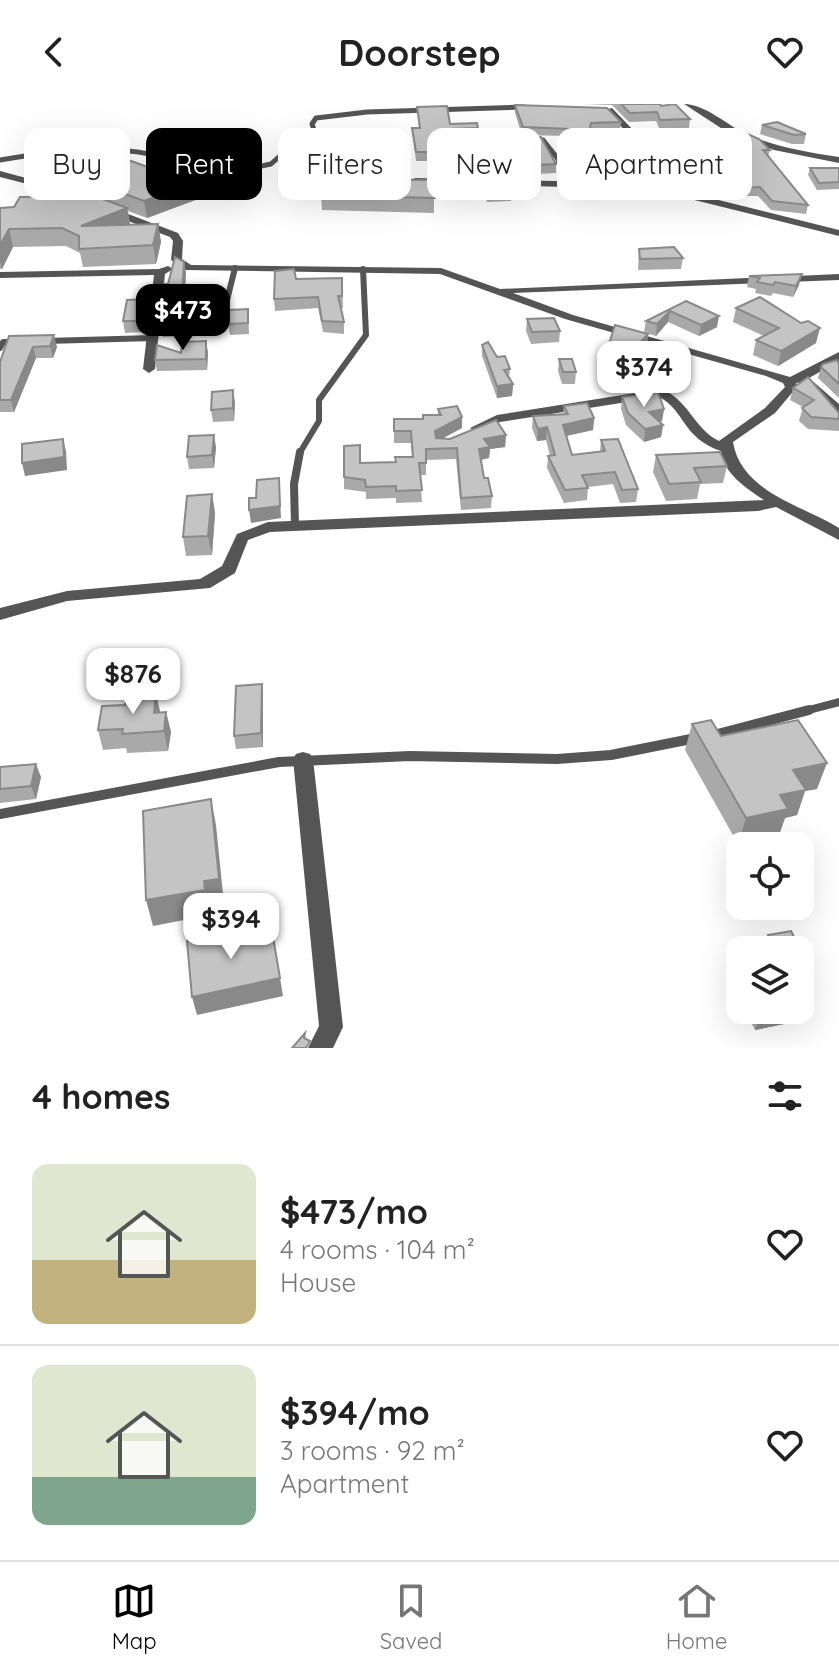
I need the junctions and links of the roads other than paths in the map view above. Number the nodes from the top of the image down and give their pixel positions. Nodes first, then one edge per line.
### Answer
1 (688, 104) edge
2 (532, 107) edge
3 (596, 111) edge
4 (626, 128) edge
5 (726, 128) edge
6 (752, 139) edge
7 (541, 140) edge
8 (557, 155) edge
9 (0, 160) edge
10 (839, 160) edge
11 (0, 174) edge
12 (411, 181) edge
13 (557, 182) edge
14 (706, 200) edge
15 (839, 233) edge
16 (179, 265) junction
17 (235, 268) junction
18 (363, 269) junction
19 (160, 272) junction
20 (0, 275) edge
21 (839, 277) edge
22 (500, 291) junction
23 (221, 324) dead end
24 (153, 338) junction
25 (33, 341) edge
26 (18, 342) edge
27 (1, 344) edge
28 (839, 356) edge
29 (149, 369) dead end
30 (794, 380) junction
31 (839, 411) edge
32 (470, 432) edge
33 (725, 448) junction
34 (776, 502) junction
35 (295, 526) junction
36 (839, 535) edge
37 (0, 614) edge
38 (839, 702) edge
39 (303, 759) junction
40 (0, 814) edge
41 (320, 1048) edge

1 - 5 street
2 - 9 lane
3 - 4 street
6 - 10 street
7 - 8 lane
11 - 16 street
12 - 13 street
14 - 15 street
16 - 17 street
16 - 19 street
17 - 18 street
17 - 23 lane
18 - 22 street
18 - 35 lane
19 - 20 street
19 - 24 street
21 - 22 street
22 - 30 street
24 - 25 lane
24 - 29 street
26 - 27 lane
28 - 30 street
30 - 31 street
30 - 33 street
32 - 33 street
33 - 34 street
34 - 35 street
34 - 36 street
35 - 37 street
38 - 39 lane
39 - 40 lane
39 - 41 street

